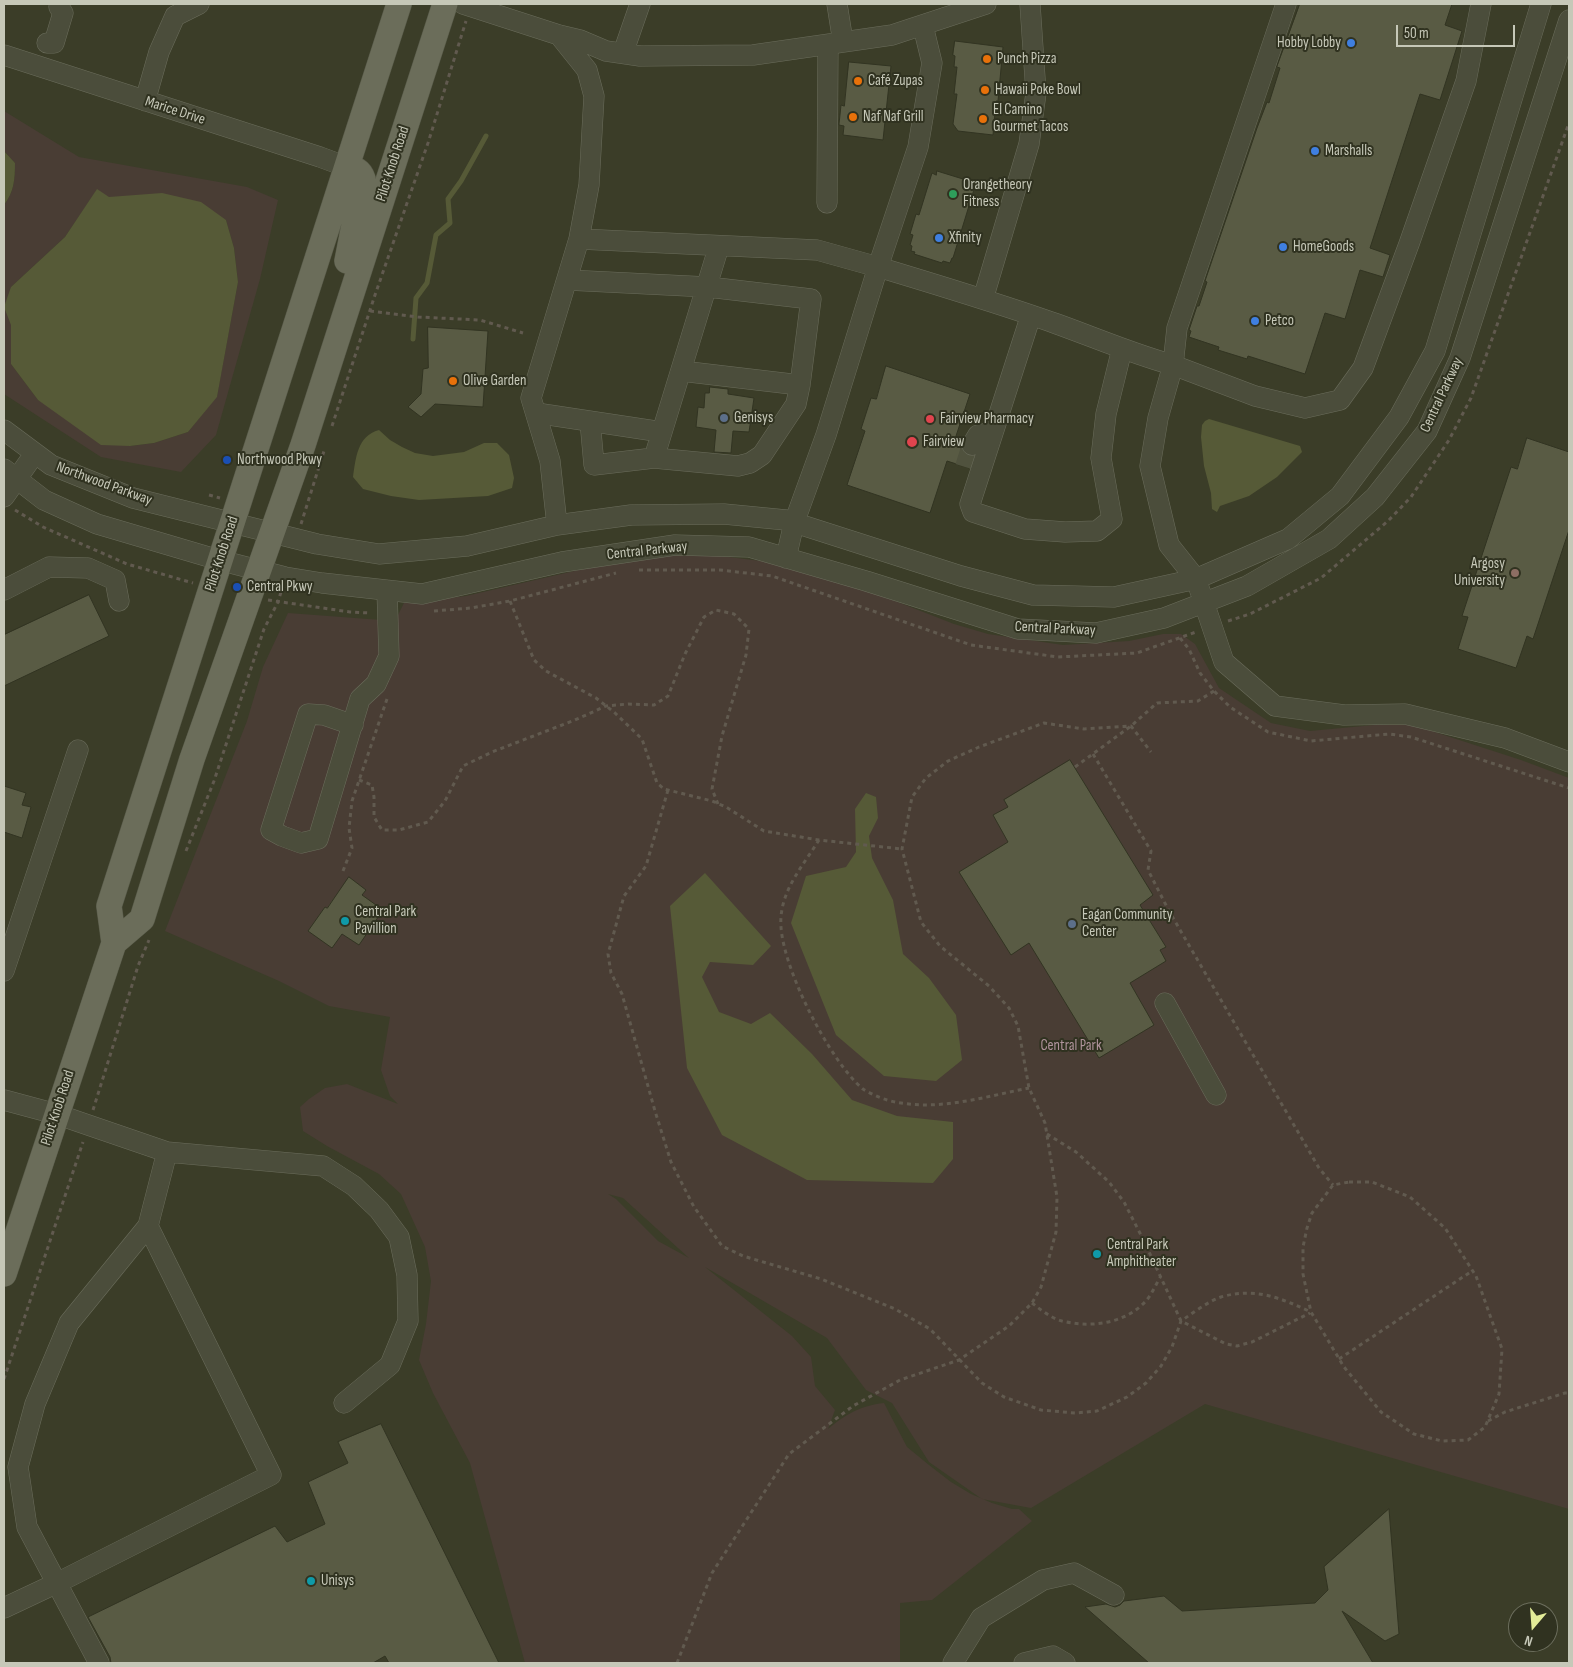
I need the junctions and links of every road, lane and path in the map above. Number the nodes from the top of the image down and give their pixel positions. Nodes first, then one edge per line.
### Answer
1 (199, 4) edge
2 (399, 4) edge
3 (445, 4) edge
4 (640, 4) edge
5 (837, 4) edge
6 (986, 4) edge
7 (1030, 4) edge
8 (1286, 4) edge
9 (1481, 4) edge
10 (1541, 4) edge
11 (466, 5) edge
12 (59, 6) edge
13 (1569, 20) edge
14 (923, 26) junction
15 (559, 35) junction
16 (835, 43) junction
17 (623, 54) junction
18 (4, 55) edge
19 (39, 66) junction
20 (145, 101) junction
21 (347, 167) junction
22 (827, 203) dead end
23 (579, 239) junction
24 (720, 246) junction
25 (878, 267) junction
26 (567, 280) junction
27 (708, 287) junction
28 (983, 299) junction
29 (370, 311) junction
30 (1031, 315) junction
31 (341, 324) junction
32 (523, 333) dead end
33 (1122, 349) junction
34 (1173, 365) junction
35 (681, 371) junction
36 (800, 385) junction
37 (536, 413) junction
38 (590, 421) junction
39 (4, 430) edge
40 (330, 431) dead end
41 (662, 432) junction
42 (993, 432) junction
43 (972, 445) tunnel mouth
44 (324, 450) dead end
45 (35, 453) junction
46 (654, 458) junction
47 (966, 467) dead end
48 (10, 474) edge
49 (976, 486) junction
50 (7, 502) edge
51 (794, 523) junction
52 (232, 524) junction
53 (557, 525) junction
54 (271, 533) junction
55 (296, 539) junction
56 (786, 558) junction
57 (219, 560) junction
58 (258, 570) junction
59 (285, 577) junction
60 (1196, 579) junction
61 (211, 586) junction
62 (4, 590) edge
63 (387, 590) junction
64 (119, 601) dead end
65 (510, 601) dead end
66 (1204, 602) junction
67 (389, 691) dead end
68 (1214, 691) dead end
69 (606, 706) junction
70 (352, 725) junction
71 (1132, 726) junction
72 (78, 750) dead end
73 (1151, 752) dead end
74 (1094, 754) junction
75 (1569, 762) edge
76 (1075, 767) dead end
77 (359, 780) junction
78 (668, 790) junction
79 (718, 804) junction
80 (819, 840) junction
81 (902, 849) junction
82 (184, 855) dead end
83 (343, 871) dead end
84 (152, 932) dead end
85 (114, 943) junction
86 (4, 970) edge
87 (1165, 1004) dead end
88 (1030, 1088) junction
89 (1216, 1095) dead end
90 (4, 1100) edge
91 (56, 1114) junction
92 (88, 1126) junction
93 (1047, 1134) junction
94 (167, 1152) junction
95 (1333, 1185) junction
96 (148, 1226) junction
97 (1472, 1271) junction
98 (4, 1274) edge
99 (1161, 1275) junction
100 (1032, 1303) junction
101 (1311, 1312) junction
102 (1181, 1320) junction
103 (1339, 1359) junction
104 (959, 1360) junction
105 (4, 1379) edge
106 (1569, 1393) edge
107 (344, 1403) dead end
108 (1488, 1421) junction
109 (57, 1583) junction
110 (1114, 1595) dead end
111 (4, 1608) edge
112 (99, 1663) edge
113 (677, 1663) edge
114 (953, 1663) edge
115 (1024, 1663) edge
116 (1065, 1663) edge

1 - 20 street
2 - 21 main road, Pilot Knob Road
3 - 31 main road, Pilot Knob Road
4 - 17 street
5 - 16 street
6 - 14 street
7 - 28 street
8 - 34 street
9 - 34 street
10 - 60 street, Central Parkway
11 - 15 street
11 - 29 path
12 - 19 street
13 - 66 street, Central Parkway
14 - 16 street
14 - 25 street
15 - 17 street
15 - 23 street
16 - 17 street
16 - 22 street
18 - 19 street, Marice Drive
19 - 20 street, Marice Drive
20 - 21 street, Marice Drive
21 - 31 main road, Pilot Knob Road
21 - 52 main road, Pilot Knob Road
23 - 24 street
23 - 26 street
24 - 25 street
24 - 27 street
25 - 28 street
25 - 51 street
26 - 27 street
26 - 37 street
27 - 35 street
27 - 36 street
28 - 30 street
29 - 32 path
29 - 40 path
30 - 33 street
30 - 42 street
31 - 54 main road, Pilot Knob Road
33 - 34 street
33 - 49 street
34 - 60 street
35 - 36 street
35 - 41 street
36 - 46 street
37 - 38 street
37 - 53 street
38 - 41 street
38 - 46 street
39 - 45 street, Northwood Parkway
41 - 46 street
42 - 43 street
42 - 49 street
44 - 55 path
45 - 48 street
45 - 52 street, Northwood Parkway
47 - 49 street
48 - 50 street
48 - 57 street
50 - 61 path
51 - 53 street, Central Parkway
51 - 56 street
51 - 60 street, Central Parkway
52 - 54 street, Northwood Parkway
52 - 57 main road, Pilot Knob Road
53 - 55 street, Central Parkway
54 - 55 street, Central Parkway
54 - 58 main road, Pilot Knob Road
56 - 63 street, Central Parkway
56 - 66 street, Central Parkway
57 - 58 street
57 - 61 main road, Pilot Knob Road
58 - 59 street, Central Parkway
58 - 85 main road, Pilot Knob Road
59 - 63 street, Central Parkway
59 - 82 path
60 - 66 street
61 - 85 main road, Pilot Knob Road
62 - 64 street
63 - 70 street
65 - 69 path
66 - 75 street
67 - 77 path
68 - 71 path
69 - 77 path
69 - 78 path
69 - 79 path
70 - 70 street
71 - 73 path
71 - 74 path
71 - 81 path
72 - 86 street
74 - 76 path
74 - 95 path
77 - 83 path
78 - 79 path
78 - 104 path
79 - 80 path
80 - 81 path
80 - 88 path
81 - 88 path
84 - 92 path
85 - 91 main road, Pilot Knob Road
87 - 89 street
88 - 93 path
90 - 91 street
91 - 92 street
91 - 98 main road, Pilot Knob Road
92 - 94 street
92 - 105 path
93 - 99 path
93 - 100 path
94 - 96 street
94 - 107 street
95 - 97 path
95 - 101 path
96 - 109 street
96 - 109 street
97 - 103 path
97 - 108 path
99 - 100 path
99 - 102 path
100 - 104 path
101 - 102 path
101 - 102 path
101 - 103 path
102 - 104 path
103 - 108 path
104 - 113 path
106 - 108 path
109 - 111 street
109 - 112 street
110 - 114 street
115 - 116 street

